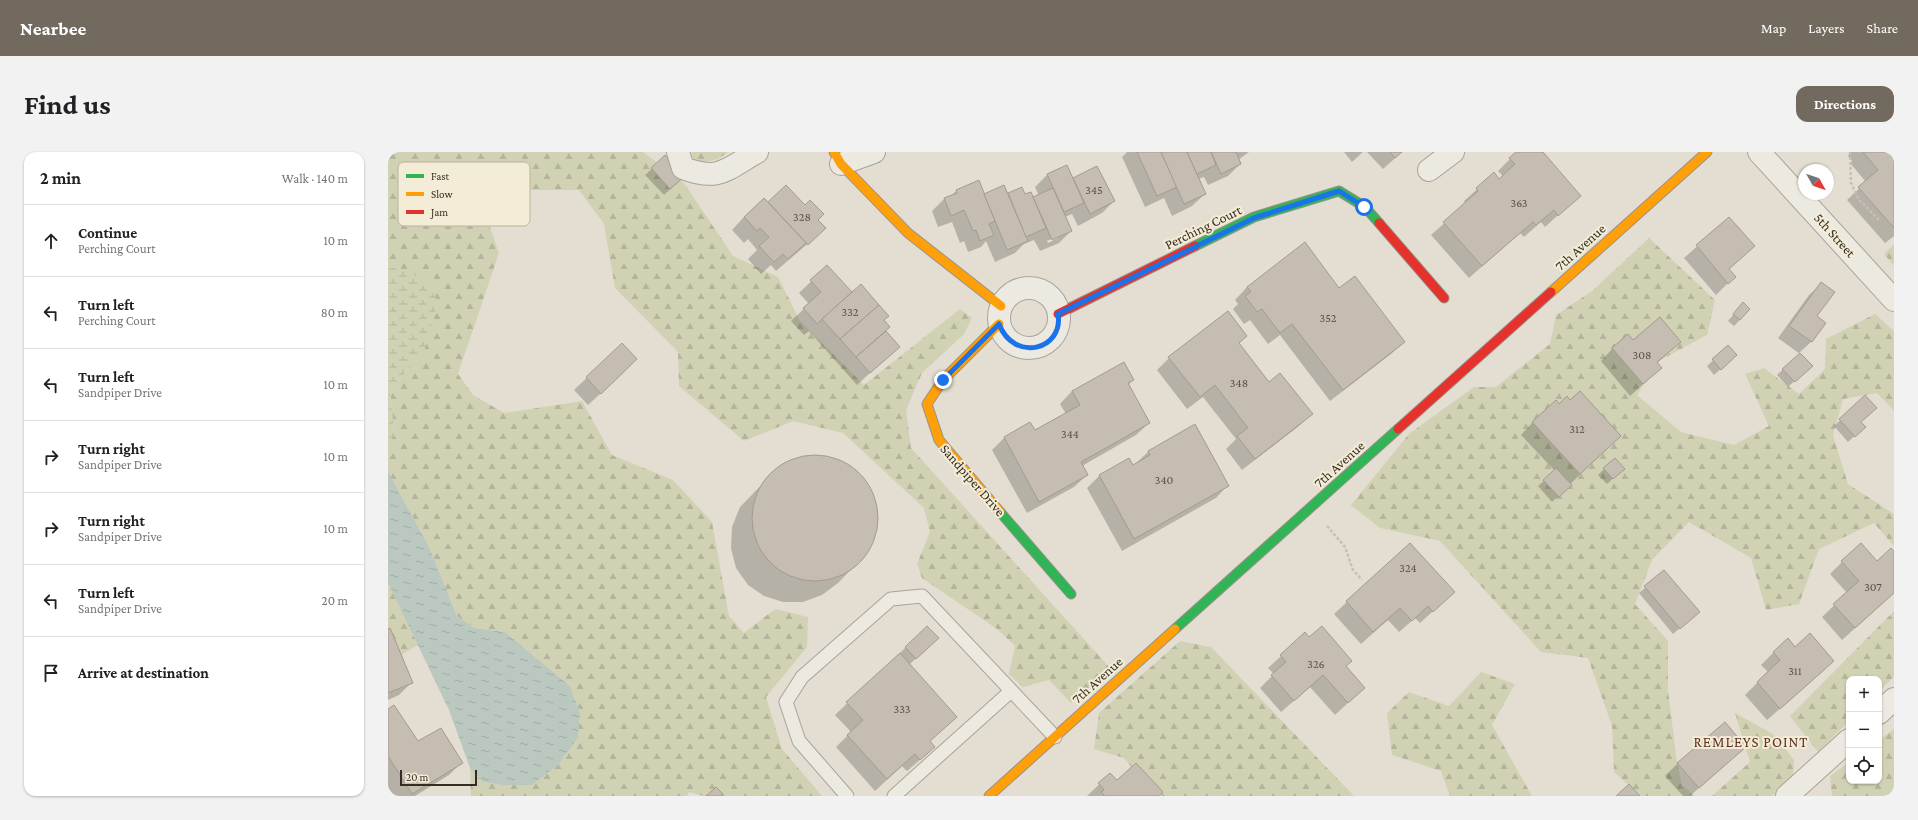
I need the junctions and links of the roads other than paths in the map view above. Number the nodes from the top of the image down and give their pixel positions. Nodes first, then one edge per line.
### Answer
1 (678, 152) edge
2 (757, 152) edge
3 (874, 152) edge
4 (1453, 152) edge
5 (1707, 152) edge
6 (1759, 152) edge
7 (838, 158) edge
8 (1429, 170) dead end
9 (1444, 298) dead end
10 (1894, 300) edge
11 (1058, 314) junction
12 (1000, 315) junction
13 (1071, 594) dead end
14 (1011, 691) junction
15 (1894, 699) edge
16 (1880, 712) edge
17 (1055, 737) junction
18 (1846, 743) edge
19 (846, 796) edge
20 (894, 796) edge
21 (989, 796) edge
22 (1787, 796) edge

1 - 2 street
3 - 7 street
4 - 8 street
5 - 17 street, 7th Avenue
6 - 10 street, 5th Street
7 - 12 street
9 - 11 street, Perching Court
11 - 12 street, Sandpiper Drive
11 - 12 street
12 - 13 street, Sandpiper Drive
14 - 17 lane
14 - 19 lane
14 - 20 lane
15 - 16 street
17 - 21 street, 7th Avenue
18 - 22 street

